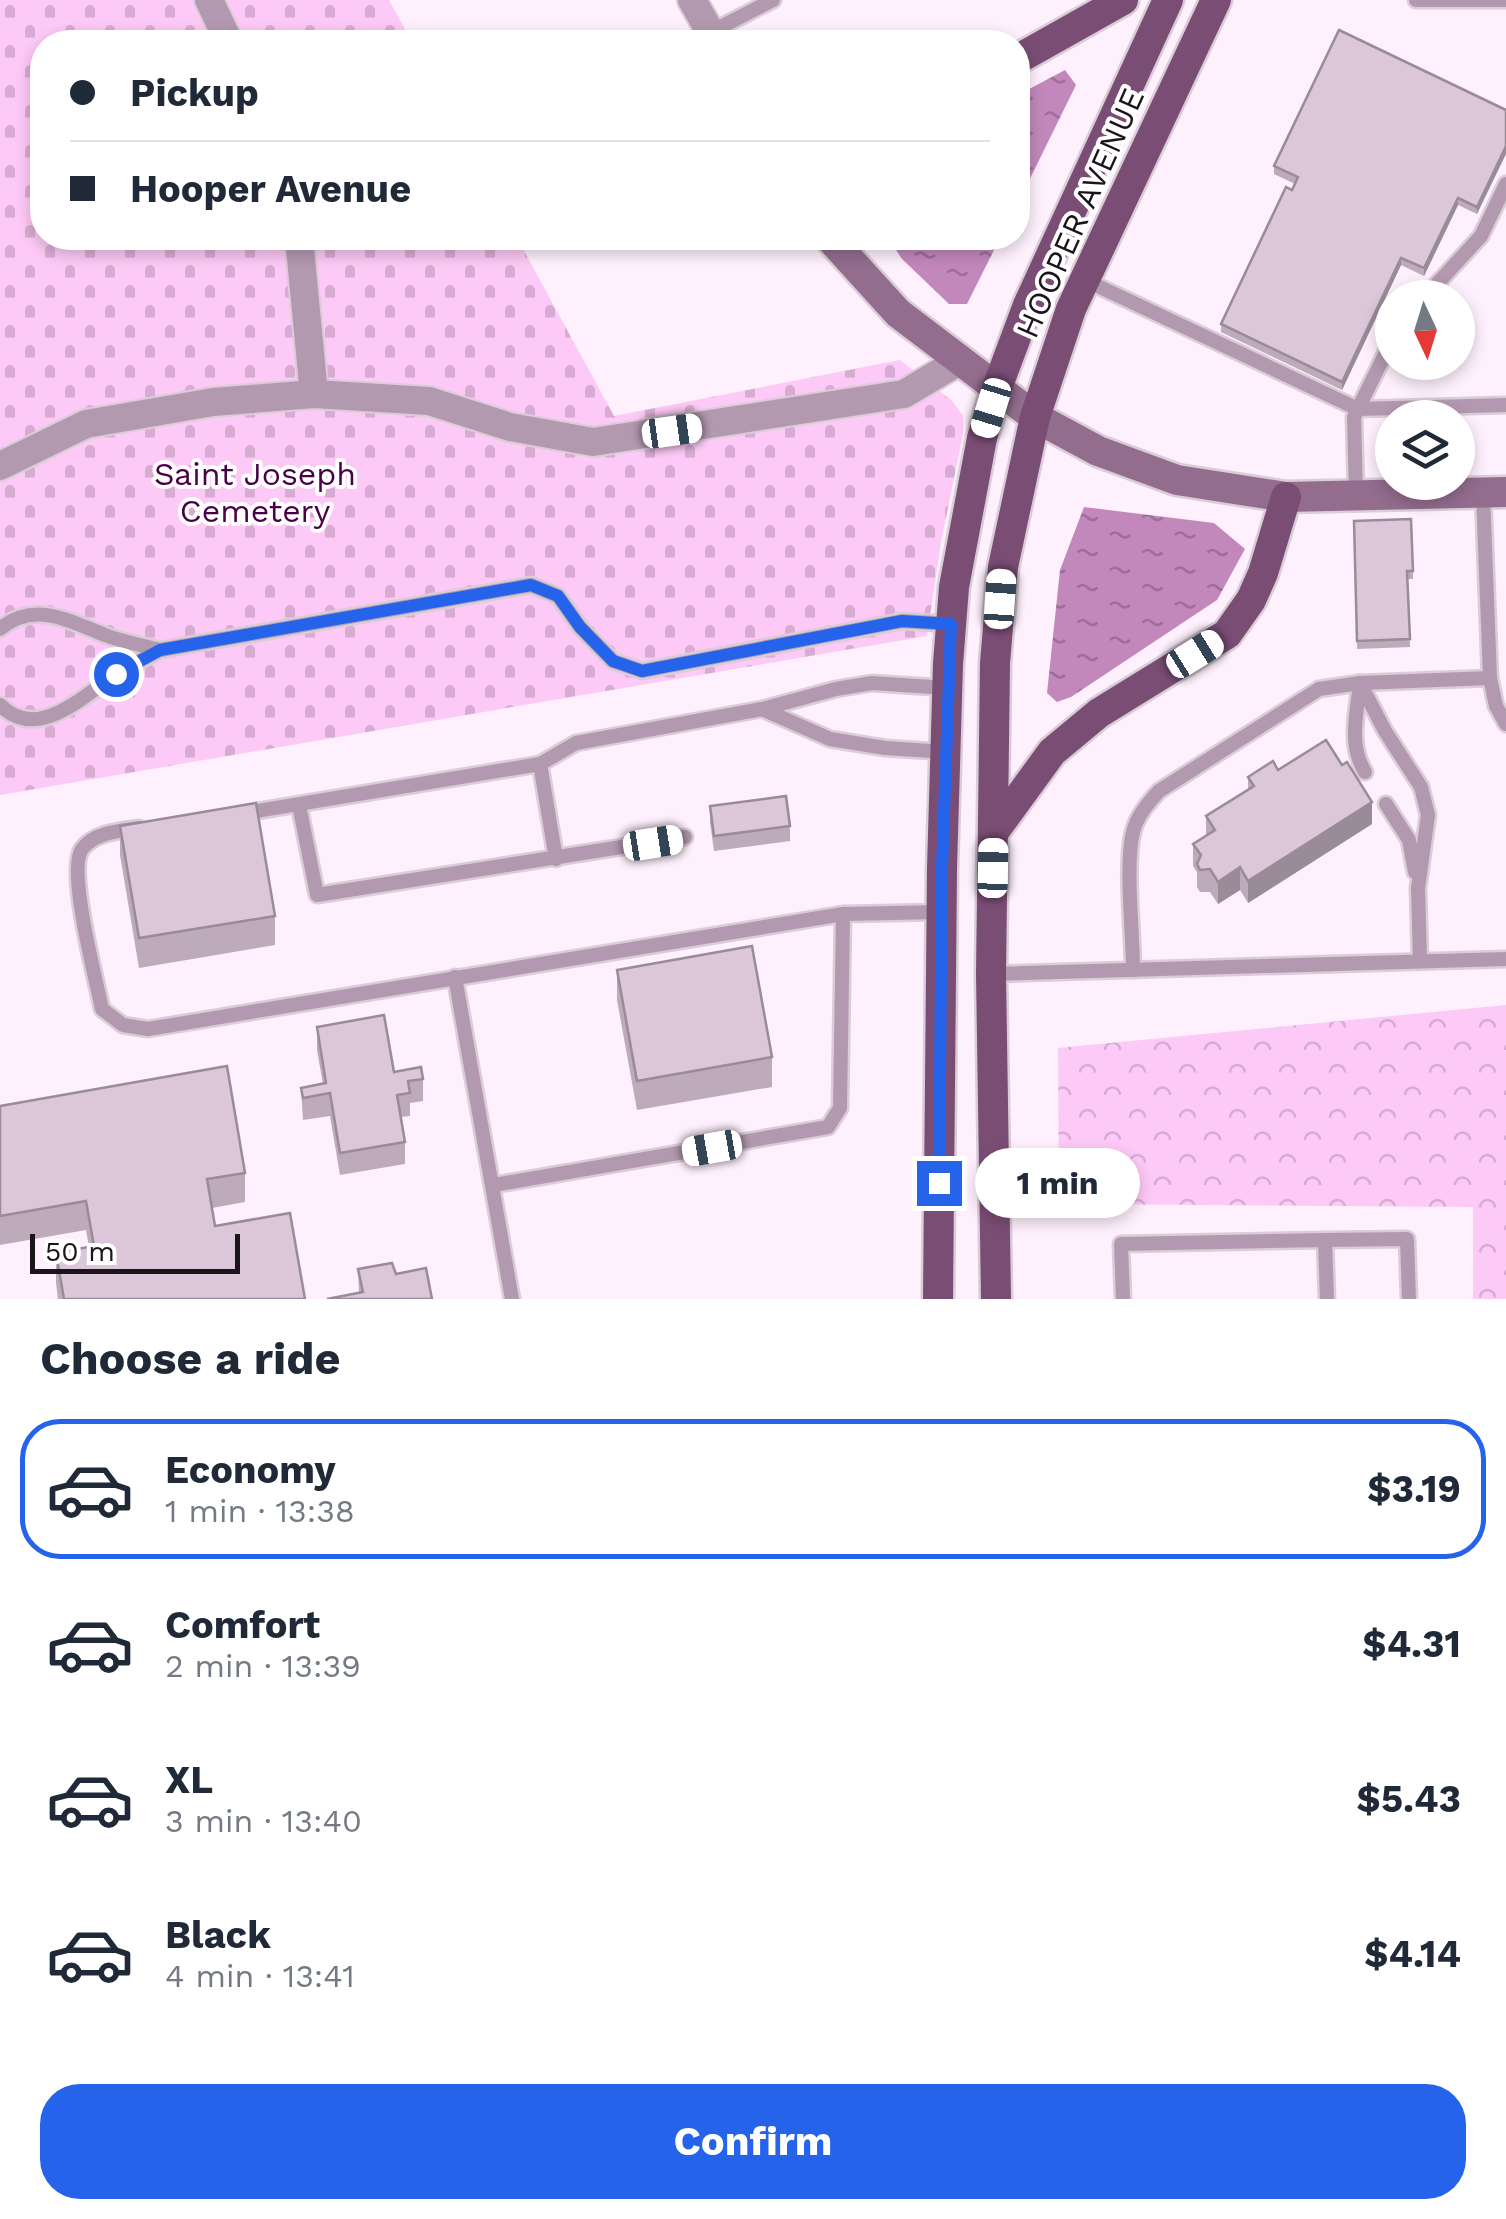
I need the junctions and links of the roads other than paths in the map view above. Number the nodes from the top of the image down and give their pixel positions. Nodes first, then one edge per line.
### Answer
1 (209, 0) edge
2 (692, 0) edge
3 (773, 0) edge
4 (1124, 0) edge
5 (1168, 0) edge
6 (1216, 0) edge
7 (1416, 0) edge
8 (1506, 0) edge
9 (223, 30) edge
10 (710, 30) edge
11 (725, 30) edge
12 (1030, 52) edge
13 (1506, 184) edge
14 (302, 250) edge
15 (841, 250) edge
16 (1085, 280) junction
17 (1441, 280) edge
18 (961, 360) junction
19 (1375, 374) edge
20 (997, 388) junction
21 (314, 394) junction
22 (1506, 404) edge
23 (1358, 409) junction
24 (1035, 417) junction
25 (2, 460) edge
26 (1494, 492) edge
27 (1356, 496) junction
28 (1286, 497) junction
29 (951, 624) junction
30 (0, 629) edge
31 (160, 650) junction
32 (1490, 678) junction
33 (1360, 683) junction
34 (947, 688) junction
35 (0, 705) edge
36 (762, 708) junction
37 (1506, 724) edge
38 (946, 752) junction
39 (540, 764) junction
40 (1365, 772) dead end
41 (1386, 804) dead end
42 (299, 805) junction
43 (223, 816) edge
44 (146, 827) edge
45 (993, 833) junction
46 (686, 838) dead end
47 (556, 859) junction
48 (1418, 888) junction
49 (942, 912) junction
50 (843, 914) junction
51 (1506, 959) edge
52 (1420, 961) junction
53 (1133, 970) junction
54 (991, 974) junction
55 (455, 977) junction
56 (494, 1186) junction
57 (1325, 1240) junction
58 (512, 1299) edge
59 (938, 1299) edge
60 (996, 1299) edge
61 (1123, 1299) edge
62 (1327, 1299) edge
63 (1409, 1299) edge

1 - 9 street
2 - 10 street
3 - 11 lane
4 - 12 main road
5 - 20 main road, HOOPER AVENUE
6 - 16 main road, HOOPER AVENUE
7 - 8 lane
13 - 17 lane
14 - 21 street
15 - 18 street
16 - 23 lane
16 - 24 main road, HOOPER AVENUE
18 - 20 street
18 - 21 street
19 - 23 lane
20 - 24 street
20 - 29 main road, HOOPER AVENUE
21 - 25 street
22 - 23 lane
23 - 27 lane
24 - 28 street
24 - 45 main road, HOOPER AVENUE
26 - 27 street
26 - 32 lane
27 - 28 street
28 - 45 main road
29 - 31 lane
29 - 34 main road, HOOPER AVENUE
30 - 31 lane
31 - 35 lane
32 - 33 lane
32 - 37 lane
33 - 40 lane
33 - 48 lane
33 - 53 lane
34 - 36 lane
34 - 38 main road, HOOPER AVENUE
36 - 38 lane
36 - 39 lane
38 - 49 main road, HOOPER AVENUE
39 - 42 lane
39 - 47 lane
41 - 48 lane
42 - 43 lane
42 - 47 lane
44 - 55 lane
45 - 54 main road, HOOPER AVENUE
46 - 47 lane
48 - 52 lane
49 - 50 lane
49 - 59 main road, HOOPER AVENUE
50 - 55 lane
50 - 56 lane
51 - 52 lane
52 - 53 lane
53 - 54 lane
54 - 60 main road, HOOPER AVENUE
55 - 56 lane
56 - 58 lane
57 - 61 lane
57 - 62 lane
57 - 63 lane

